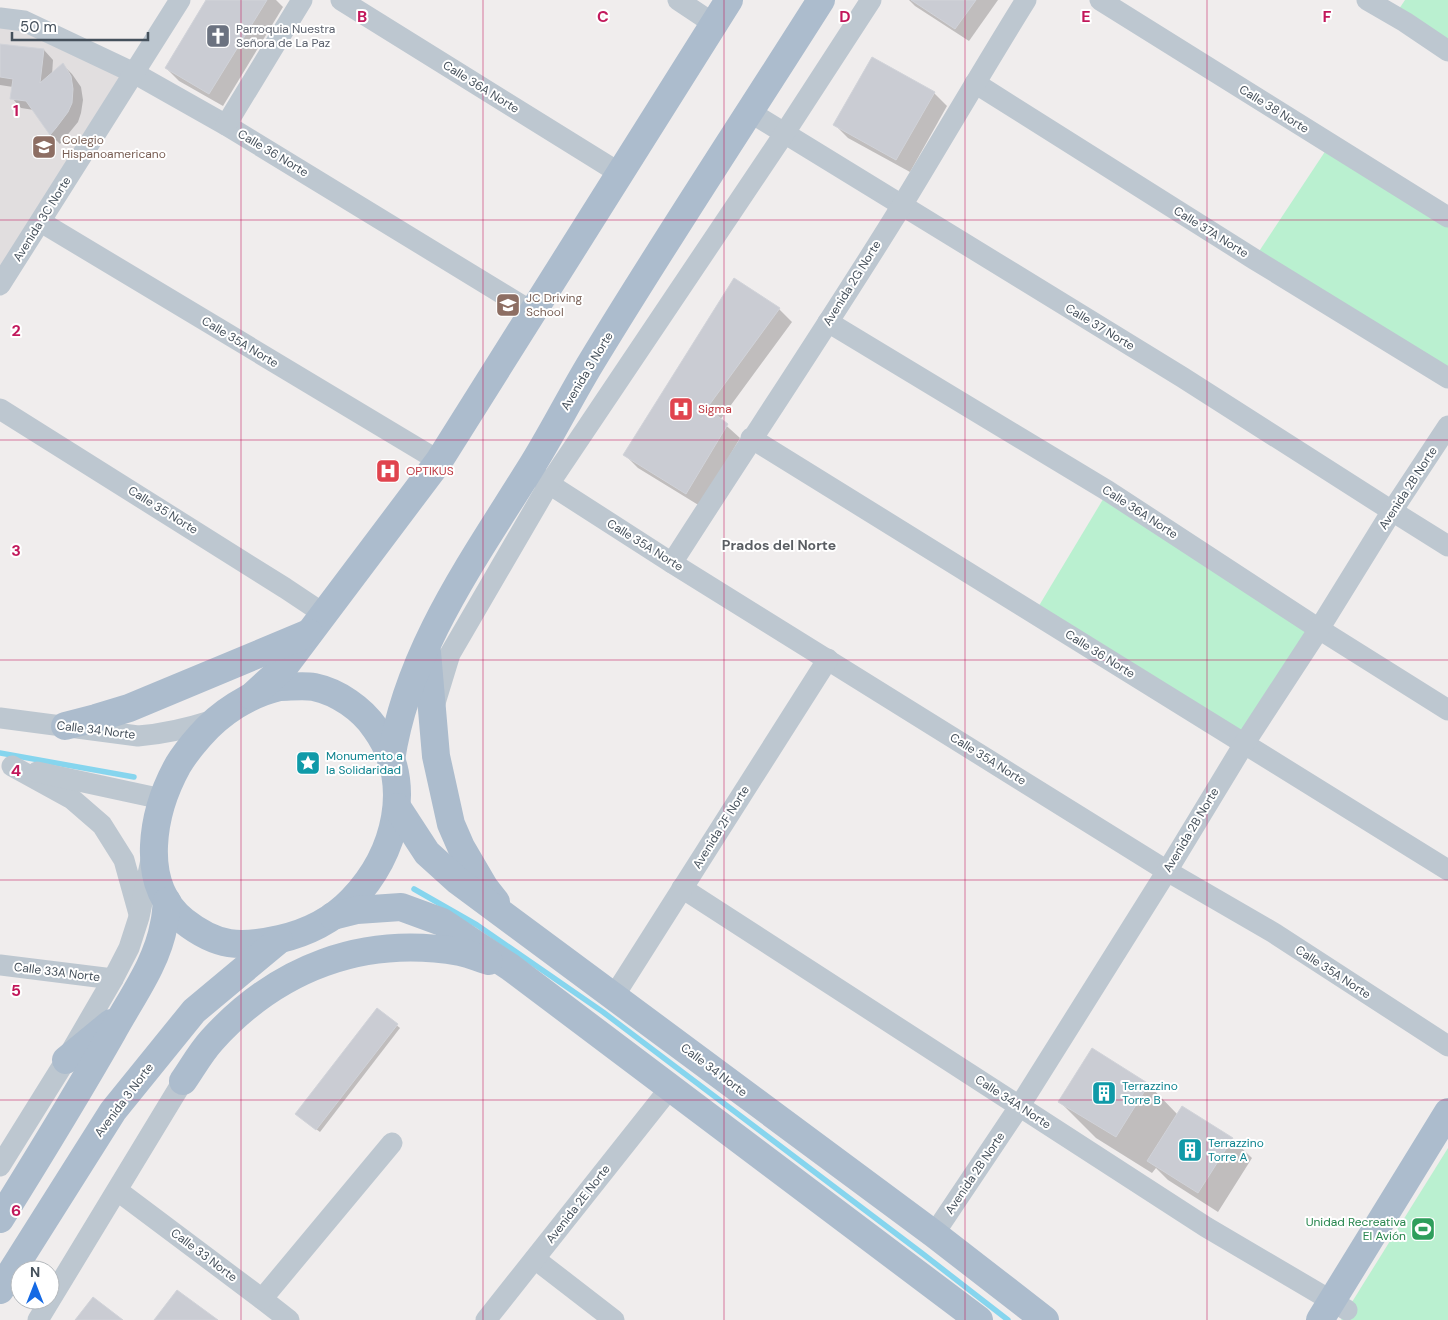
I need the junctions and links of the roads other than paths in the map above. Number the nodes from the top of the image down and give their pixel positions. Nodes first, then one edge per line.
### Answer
1 (180, 0) edge
2 (302, 0) edge
3 (341, 0) edge
4 (678, 0) edge
5 (729, 0) edge
6 (821, 0) edge
7 (871, 0) edge
8 (1026, 0) edge
9 (1100, 0) edge
10 (1367, 0) edge
11 (1390, 6) edge
12 (0, 18) edge
13 (714, 24) junction
14 (1448, 51) edge
15 (134, 73) junction
16 (975, 83) junction
17 (750, 112) junction
18 (226, 125) junction
19 (784, 134) junction
20 (621, 174) junction
21 (901, 206) junction
22 (1448, 217) edge
23 (41, 222) junction
24 (0, 285) edge
25 (534, 313) junction
26 (828, 322) junction
27 (1448, 378) edge
28 (0, 408) edge
29 (1448, 426) edge
30 (751, 438) junction
31 (439, 461) junction
32 (539, 477) junction
33 (1392, 511) junction
34 (1448, 546) edge
35 (672, 562) junction
36 (317, 623) junction
37 (1319, 629) junction
38 (427, 644) junction
39 (828, 658) junction
40 (252, 696) junction
41 (1448, 710) edge
42 (433, 711) junction
43 (0, 718) edge
44 (219, 718) junction
45 (65, 726) junction
46 (1244, 744) junction
47 (391, 760) junction
48 (6, 765) edge
49 (162, 799) junction
50 (397, 807) junction
51 (153, 853) junction
52 (1448, 870) edge
53 (1167, 871) junction
54 (682, 888) junction
55 (167, 901) junction
56 (332, 916) junction
57 (139, 917) junction
58 (515, 924) junction
59 (281, 938) junction
60 (0, 966) edge
61 (510, 967) junction
62 (113, 979) junction
63 (614, 996) junction
64 (194, 1011) junction
65 (123, 1012) junction
66 (1448, 1046) edge
67 (66, 1060) junction
68 (183, 1081) junction
69 (670, 1088) junction
70 (1019, 1107) junction
71 (1448, 1112) edge
72 (392, 1144) dead end
73 (1448, 1148) edge
74 (1, 1161) edge
75 (118, 1191) junction
76 (0, 1219) edge
77 (934, 1234) junction
78 (535, 1259) junction
79 (0, 1290) edge
80 (262, 1298) junction
81 (1335, 1312) edge
82 (38, 1320) edge
83 (289, 1320) edge
84 (486, 1320) edge
85 (614, 1320) edge
86 (979, 1320) edge
87 (1046, 1320) edge

1 - 15 street, Avenida 3C Norte
2 - 18 street
3 - 20 street, Calle 36A Norte
4 - 13 street
5 - 13 main road
6 - 17 main road, Avenida 3 Norte
7 - 19 street, Avenida 3 Norte
8 - 16 street, Avenida 2G Norte
9 - 22 street, Calle 38 Norte
10 - 11 street
11 - 14 street
12 - 15 street, Calle 36 Norte
13 - 20 main road
15 - 18 street, Calle 36 Norte
15 - 23 street, Avenida 3C Norte
16 - 21 street, Avenida 2G Norte
16 - 27 street, Calle 37A Norte
17 - 19 street, Calle 37 Norte
17 - 32 main road, Avenida 3 Norte
18 - 25 street, Calle 36 Norte
19 - 21 street, Calle 37 Norte
19 - 32 street, Avenida 3 Norte
20 - 25 main road
21 - 26 street, Avenida 2G Norte
21 - 33 street, Calle 37 Norte
23 - 24 street, Avenida 3C Norte
23 - 31 street, Calle 35A Norte
25 - 31 main road
26 - 30 street, Avenida 2G Norte
26 - 37 street, Calle 36A Norte
28 - 36 street, Calle 35 Norte
29 - 33 street, Avenida 2B Norte
30 - 35 street, Avenida 2G Norte
30 - 46 street, Calle 36 Norte
31 - 36 main road
32 - 35 street, Calle 35A Norte
32 - 38 main road, Avenida 3 Norte
32 - 42 street, Avenida 3 Norte
33 - 34 street, Calle 37 Norte
33 - 37 street, Avenida 2B Norte
35 - 39 street, Calle 35A Norte
36 - 40 main road
36 - 45 main road
37 - 41 street, Calle 36A Norte
37 - 46 street, Avenida 2B Norte
38 - 42 main road
38 - 47 main road, Avenida 3 Norte
39 - 53 street, Calle 35A Norte
39 - 54 street, Avenida 2F Norte
40 - 44 main road
40 - 47 main road
42 - 58 main road
43 - 45 street, Calle 34 Norte
44 - 45 street, Calle 34 Norte
44 - 49 main road
46 - 52 street, Calle 36 Norte
46 - 53 street, Avenida 2B Norte
47 - 50 main road
48 - 49 street
48 - 57 street
49 - 51 main road
50 - 56 main road
50 - 58 main road, Calle 34 Norte
51 - 55 main road
51 - 57 street
53 - 66 street, Calle 35A Norte
53 - 70 street, Avenida 2B Norte
54 - 63 street, Avenida 2F Norte
54 - 70 street, Calle 34A Norte
55 - 59 main road
55 - 65 main road
56 - 59 main road
56 - 61 main road
57 - 62 street
58 - 63 main road, Calle 34 Norte
59 - 64 main road, Avenida 3 Norte
60 - 62 street, Calle 33A Norte
61 - 68 main road
61 - 69 main road
62 - 67 street
63 - 77 main road, Calle 34 Norte
64 - 68 main road
64 - 79 main road, Avenida 3 Norte
65 - 67 main road
65 - 76 main road
67 - 74 street
68 - 75 street
69 - 78 street, Avenida 2E Norte
69 - 86 main road
70 - 77 street, Avenida 2B Norte
70 - 81 street, Calle 34A Norte
71 - 81 main road
72 - 80 street
73 - 81 main road
75 - 80 street, Calle 33 Norte
75 - 82 street
77 - 87 main road, Calle 34 Norte
78 - 84 street, Avenida 2E Norte
78 - 85 street
80 - 83 street, Calle 33 Norte

